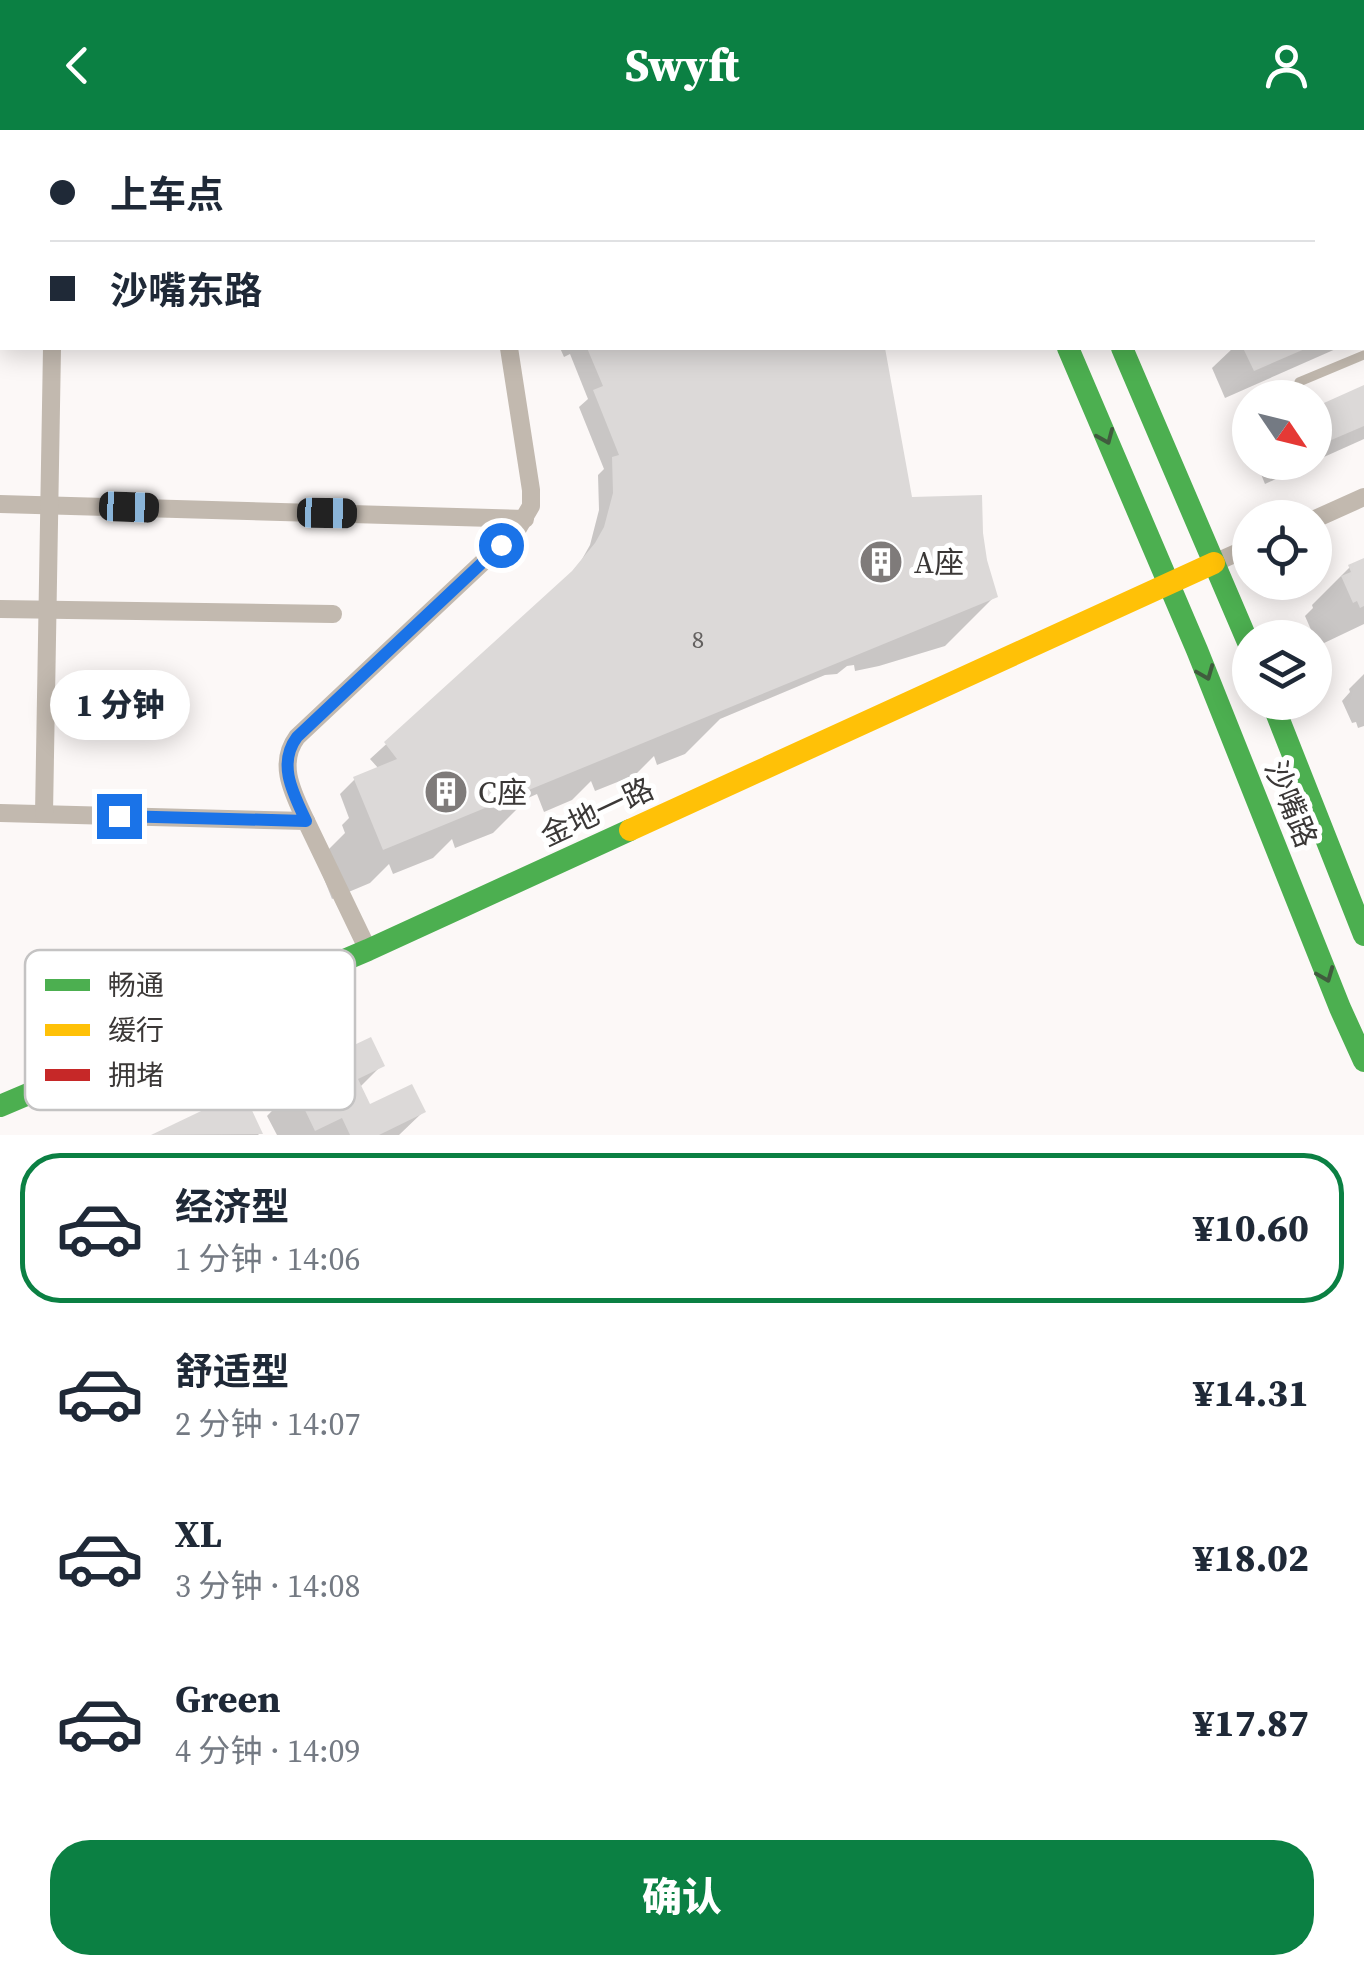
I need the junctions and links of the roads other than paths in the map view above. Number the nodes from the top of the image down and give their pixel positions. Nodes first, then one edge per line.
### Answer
1 (52, 350) edge
2 (509, 350) edge
3 (1069, 350) edge
4 (1123, 350) edge
5 (1364, 355) edge
6 (1303, 380) edge
7 (1364, 498) edge
8 (0, 504) edge
9 (50, 504) junction
10 (1332, 512) edge
11 (525, 519) junction
12 (1232, 555) edge
13 (1214, 563) junction
14 (1169, 583) junction
15 (0, 609) edge
16 (48, 610) junction
17 (333, 614) dead end
18 (1238, 620) edge
19 (1279, 720) edge
20 (0, 814) edge
21 (44, 814) junction
22 (306, 821) junction
23 (1364, 935) edge
24 (368, 950) junction
25 (355, 956) edge
26 (1364, 1061) edge
27 (25, 1095) edge
28 (0, 1106) edge

1 - 9 street
2 - 11 street
3 -> 14 street, 沙嘴路
4 - 13 street
5 - 6 lane
7 - 10 street
8 - 9 street
9 - 11 street
9 - 16 street
11 - 22 street
12 - 13 street
13 - 14 street, 金地一路
13 - 18 street
14 - 24 street, 金地一路
14 -> 26 street, 沙嘴路
15 - 16 street
16 - 17 street
16 - 21 street
19 - 23 street, 沙嘴路
20 - 21 street
21 - 22 street
22 - 24 street
24 - 25 street, 金地一路
27 - 28 street, 金地一路

